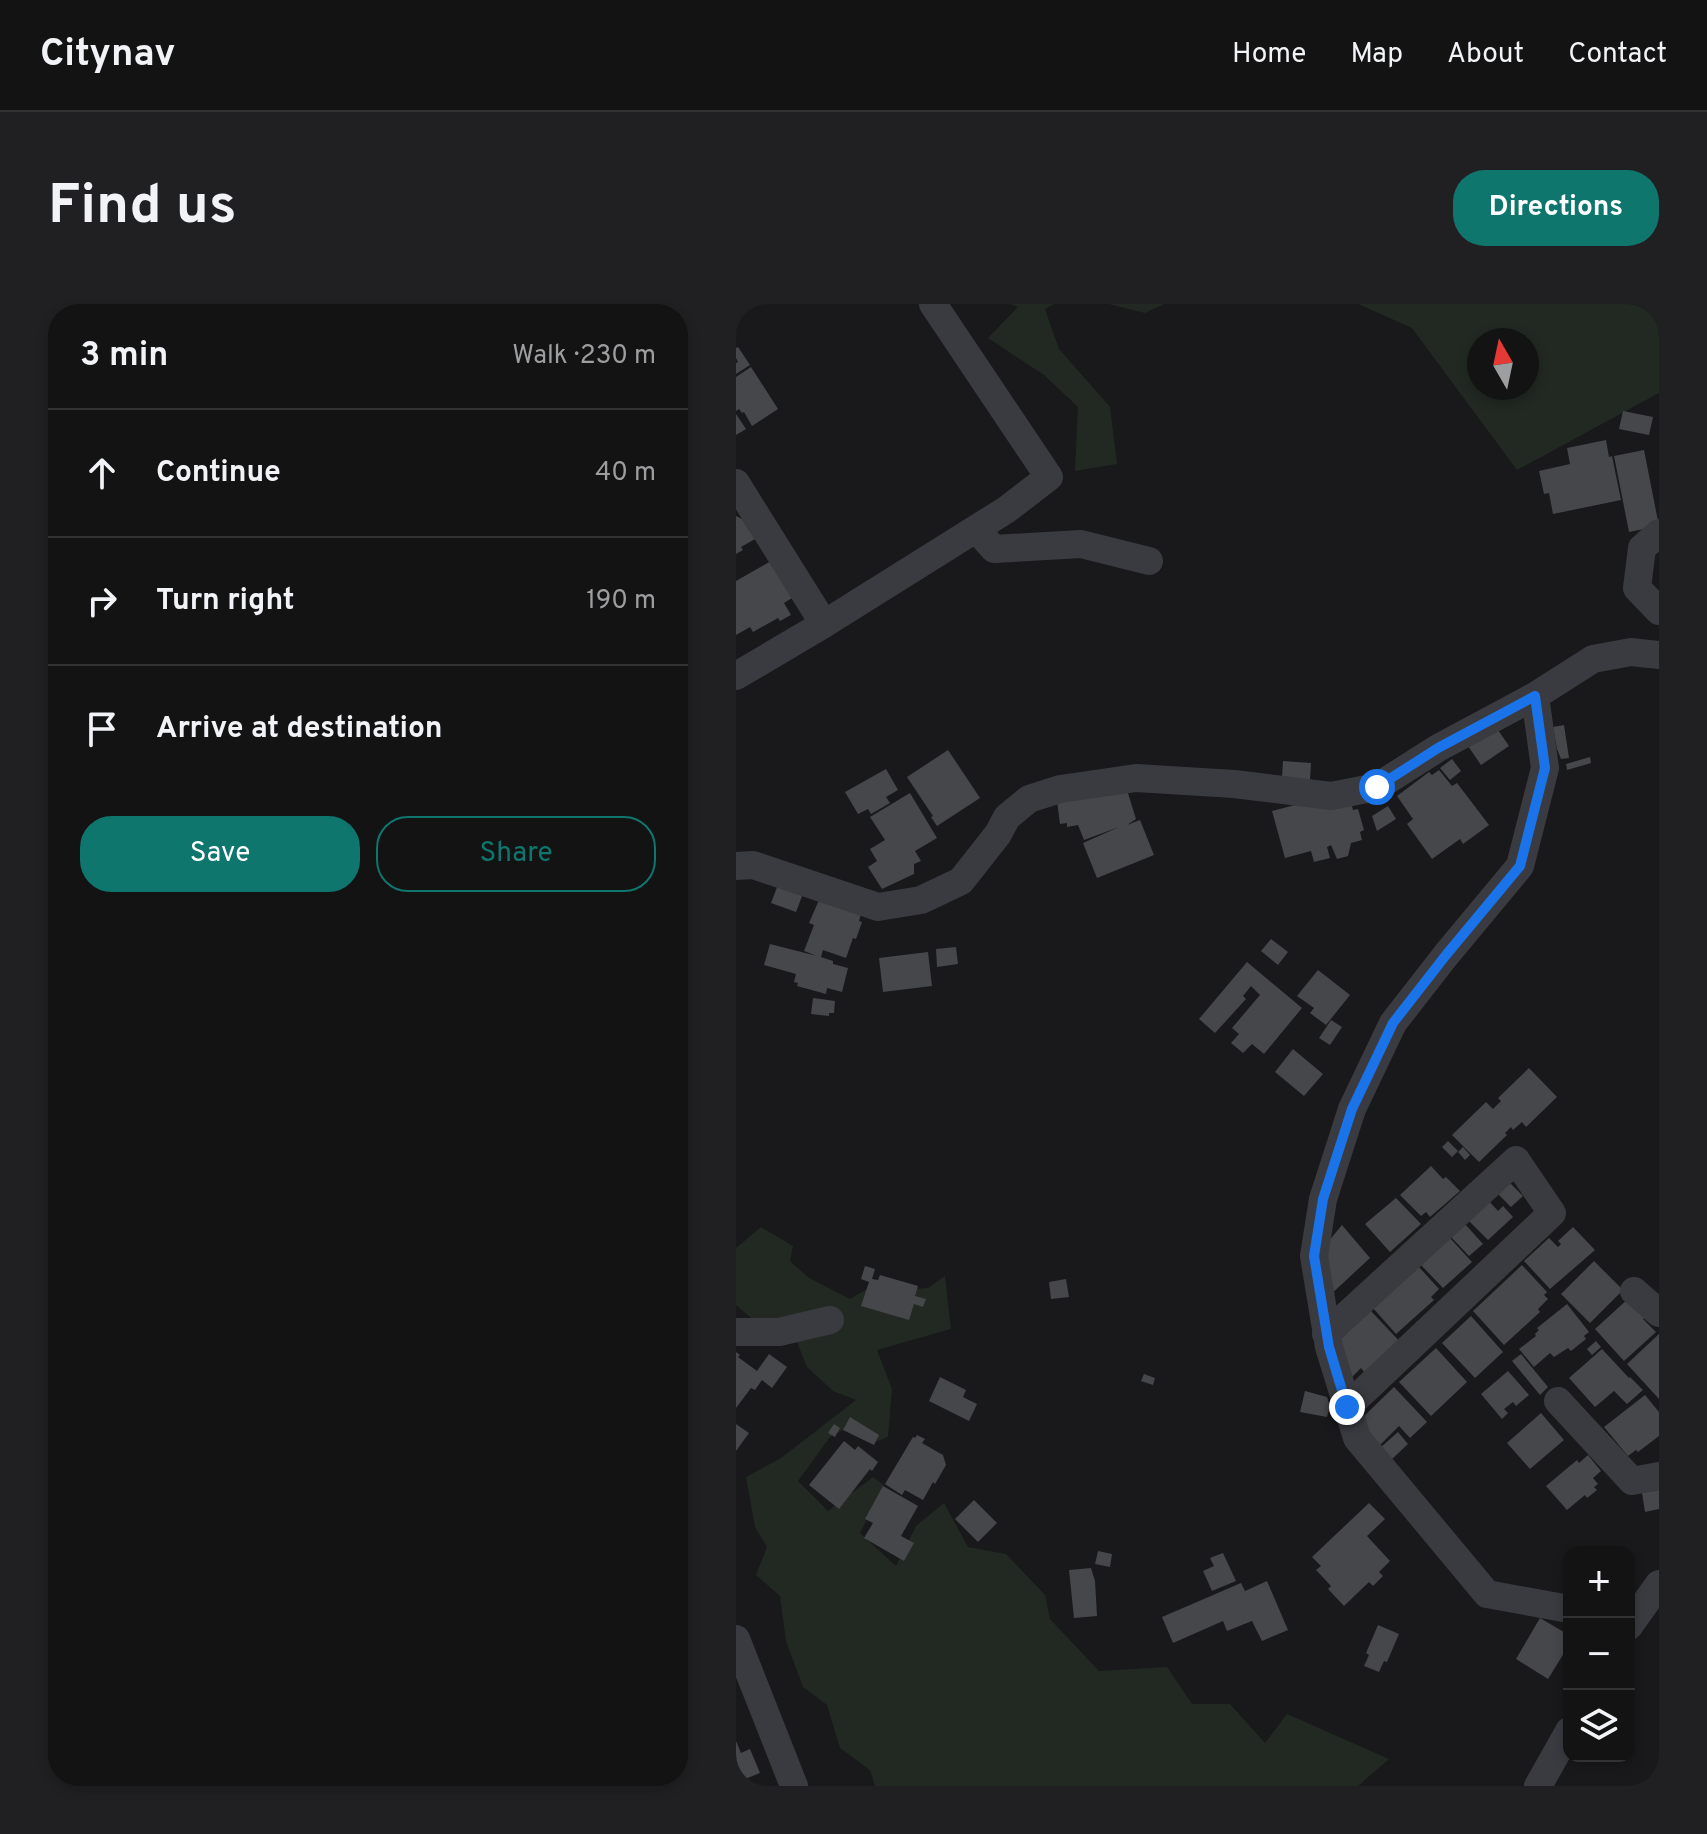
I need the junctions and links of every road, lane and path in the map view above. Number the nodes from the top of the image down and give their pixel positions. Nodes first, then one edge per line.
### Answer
1 (933, 304) edge
2 (737, 486) edge
3 (976, 529) junction
4 (1659, 533) edge
5 (1149, 561) dead end
6 (1659, 611) edge
7 (824, 624) junction
8 (1659, 655) edge
9 (736, 676) edge
10 (1535, 696) junction
11 (736, 866) edge
12 (1634, 1291) dead end
13 (1659, 1313) edge
14 (830, 1320) dead end
15 (736, 1332) edge
16 (1326, 1334) junction
17 (1558, 1401) dead end
18 (1347, 1407) junction
19 (1659, 1476) edge
20 (1659, 1584) edge
21 (1563, 1608) edge
22 (1634, 1618) edge
23 (736, 1639) edge
24 (1563, 1742) edge
25 (794, 1786) edge
26 (1538, 1786) edge

1 - 3 street
2 - 7 street
3 - 5 street
3 - 7 street
4 - 6 street
7 - 9 street
8 - 10 street
10 - 11 street
10 - 16 street
12 - 13 street
14 - 15 street
16 - 18 street
16 - 18 street
17 - 19 street
18 - 21 street
20 - 22 street
23 - 25 street
24 - 26 street

